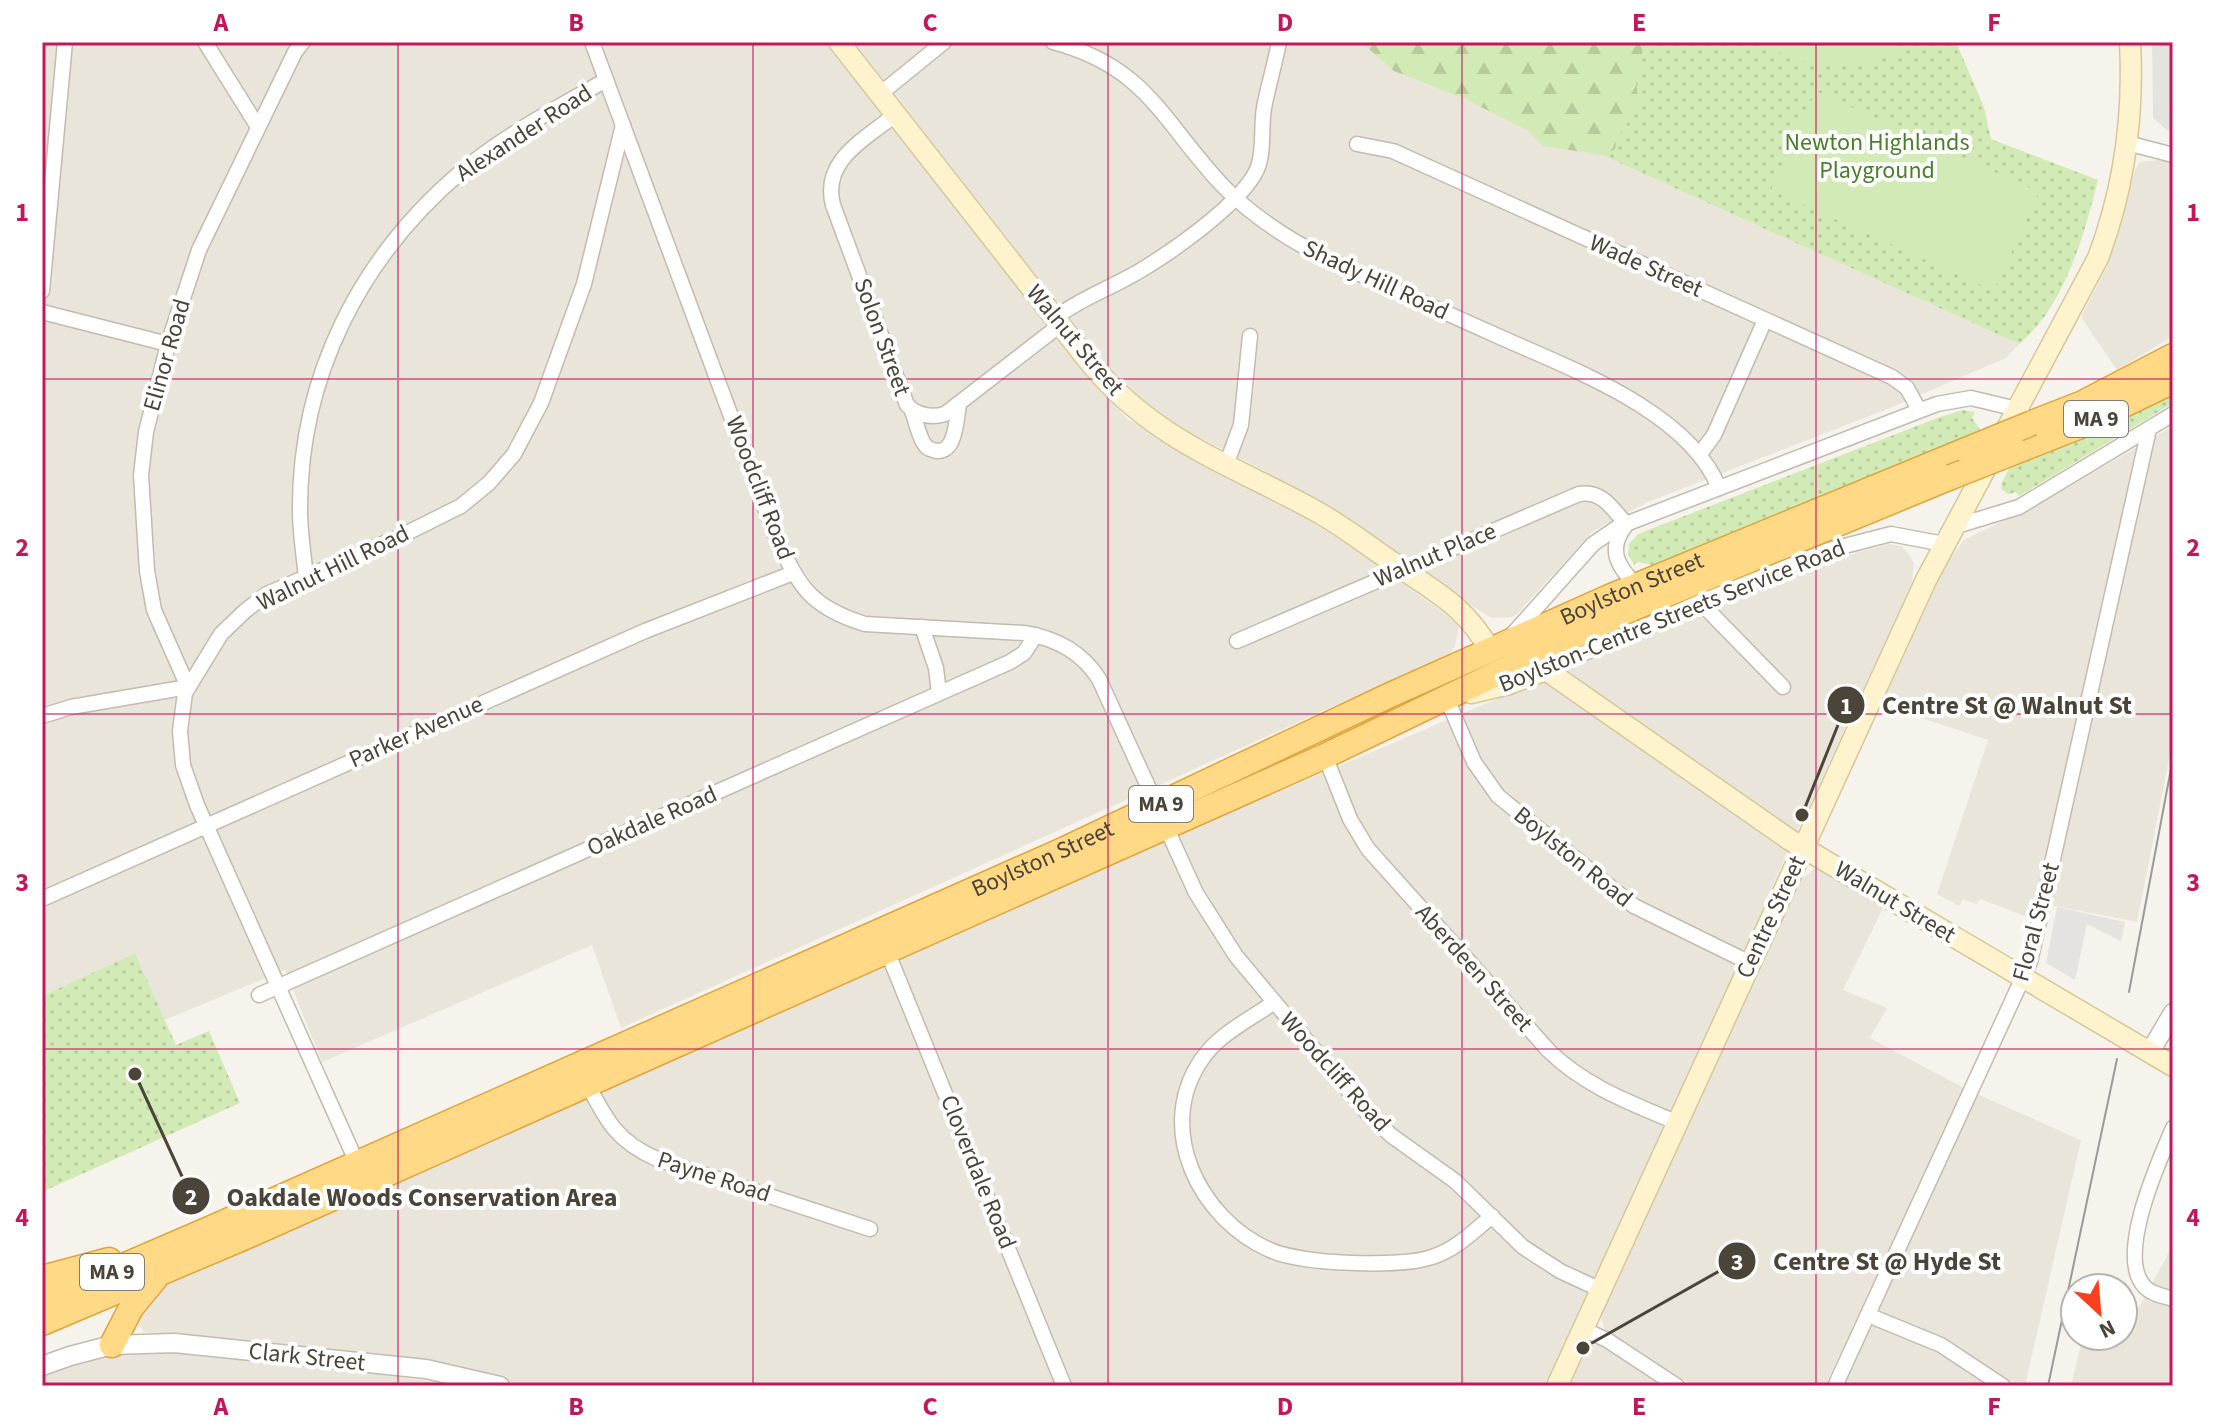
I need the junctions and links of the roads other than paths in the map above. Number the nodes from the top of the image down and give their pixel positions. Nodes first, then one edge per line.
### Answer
1 (65, 42) edge
2 (205, 42) edge
3 (303, 42) edge
4 (592, 42) edge
5 (839, 42) edge
6 (944, 42) edge
7 (1053, 42) edge
8 (1279, 42) edge
9 (2130, 42) edge
10 (606, 80) junction
11 (880, 94) junction
12 (896, 114) junction
13 (623, 125) junction
14 (258, 127) junction
15 (2127, 143) junction
16 (1357, 144) dead end
17 (2173, 155) edge
18 (1235, 198) junction
19 (42, 291) edge
20 (42, 312) edge
21 (1765, 320) junction
22 (1057, 321) junction
23 (1250, 336) dead end
24 (168, 344) junction
25 (2173, 356) edge
26 (2173, 381) edge
27 (959, 405) junction
28 (1919, 410) junction
29 (912, 411) junction
30 (2173, 414) edge
31 (2025, 416) junction
32 (2149, 429) junction
33 (1700, 454) junction
34 (1226, 465) junction
35 (1719, 488) junction
36 (1626, 524) junction
37 (1949, 536) junction
38 (1402, 569) junction
39 (793, 573) junction
40 (306, 578) junction
41 (1636, 585) junction
42 (1700, 602) junction
43 (922, 627) junction
44 (1036, 635) junction
45 (1237, 641) dead end
46 (1498, 646) junction
47 (1546, 670) junction
48 (188, 687) junction
49 (1783, 687) dead end
50 (939, 693) junction
51 (1447, 699) junction
52 (42, 716) edge
53 (1325, 756) junction
54 (1162, 816) junction
55 (205, 826) junction
56 (1803, 847) junction
57 (42, 899) edge
58 (887, 951) junction
59 (1750, 963) junction
60 (2024, 978) junction
61 (277, 987) junction
62 (259, 995) dead end
63 (1273, 1003) junction
64 (2173, 1013) edge
65 (2150, 1052) junction
66 (2173, 1066) edge
67 (588, 1085) junction
68 (1678, 1123) junction
69 (2173, 1128) edge
70 (357, 1163) junction
71 (1492, 1216) junction
72 (870, 1229) dead end
73 (181, 1242) junction
74 (159, 1275) junction
75 (42, 1278) edge
76 (1601, 1290) junction
77 (2173, 1299) edge
78 (42, 1301) edge
79 (1868, 1315) junction
80 (42, 1323) edge
81 (1583, 1329) junction
82 (112, 1345) junction
83 (42, 1366) edge
84 (1058, 1385) edge
85 (500, 1386) edge
86 (1557, 1386) edge
87 (1677, 1386) edge
88 (1835, 1386) edge
89 (2003, 1386) edge

1 - 19 street
2 - 14 street
3 - 14 street, Elinor Road
4 - 10 street, Woodcliff Road
5 - 11 main road, Walnut Street
6 - 11 street
7 - 18 street, Shady Hill Road
8 - 18 street, Solon Street
9 - 15 main road, Centre Street
10 - 13 street, Woodcliff Road
10 - 40 street, Alexander Road
11 - 12 main road, Walnut Street
12 - 22 main road, Walnut Street
12 - 29 street, Solon Street
13 - 39 street, Woodcliff Road
13 - 40 street, Walnut Hill Road
14 - 24 street, Elinor Road
15 - 17 street
15 - 31 main road, Centre Street
16 - 21 street, Wade Street
18 - 22 street, Solon Street
18 - 33 street, Shady Hill Road
20 - 24 street
21 - 28 street, Wade Street
21 - 33 street
22 - 27 street, Solon Street
22 - 34 main road, Walnut Street
23 - 34 street
24 - 48 street, Elinor Road
25 - 31 highway, Boylston Street / MA 9
26 - 51 highway, Boylston Street / MA 9, bridge
27 - 29 street, Solon Street
27 - 29 street
28 - 31 street
28 - 35 street
30 - 32 street, Boylston-Centre Streets Service Road
31 - 37 main road, Centre Street
31 - 41 highway, Boylston Street / MA 9, bridge
32 - 37 street, Boylston-Centre Streets Service Road
32 - 60 street, Floral Street
33 - 35 street, Shady Hill Road
34 - 38 main road, Walnut Street
35 - 36 street
36 - 38 street, Walnut Place
36 - 41 street
36 - 46 street
37 - 42 street, Boylston-Centre Streets Service Road
37 - 56 main road, Centre Street
38 - 45 street, Walnut Place
38 - 46 main road, Walnut Street
39 - 43 street, Woodcliff Road
39 - 55 street, Parker Avenue
40 - 48 street, Walnut Hill Road
41 - 46 highway, Boylston Street / MA 9
42 - 47 street, Boylston-Centre Streets Service Road
42 - 49 street
43 - 44 street, Woodcliff Road
43 - 50 street
44 - 50 street, Oakdale Road
44 - 54 street, Woodcliff Road
46 - 54 highway, Boylston Street / MA 9
47 - 51 main road, Boylston-Centre Streets Service Road
47 - 56 main road, Walnut Street
48 - 52 street
48 - 55 street, Walnut Hill Road
50 - 61 street, Oakdale Road
51 - 53 highway, Boylston Street / MA 9
51 - 59 street, Boylston Road
53 - 54 highway, Boylston Street / MA 9
53 - 68 street, Aberdeen Street
54 - 58 highway, Boylston Street / MA 9
54 - 63 street, Woodcliff Road
54 - 70 highway, Boylston Street / MA 9
55 - 57 street, Parker Avenue
55 - 61 street, Walnut Hill Road
56 - 59 main road, Centre Street
56 - 60 main road, Walnut Street
58 - 67 highway, Boylston Street / MA 9
58 - 84 street, Cloverdale Road
59 - 68 main road, Centre Street
60 - 65 main road, Walnut Street
60 - 79 street, Floral Street
61 - 62 street, Oakdale Road
61 - 70 street, Walnut Hill Road
63 - 71 street, Woodcliff Road
63 - 71 street
64 - 65 street
65 - 66 main road, Walnut Street
67 - 72 street, Payne Road
67 - 74 highway, Boylston Street / MA 9
68 - 76 main road, Centre Street
69 - 77 street
70 - 73 highway, Boylston Street / MA 9
71 - 76 street, Woodcliff Road
73 - 75 highway
73 - 78 highway, Boylston Street / MA 9
74 - 80 highway, Boylston Street / MA 9
74 - 82 highway
76 - 81 main road, Centre Street
79 - 88 street, Floral Street
79 - 89 street
81 - 86 main road, Centre Street
81 - 87 street
82 - 83 street
82 - 85 street, Clark Street

